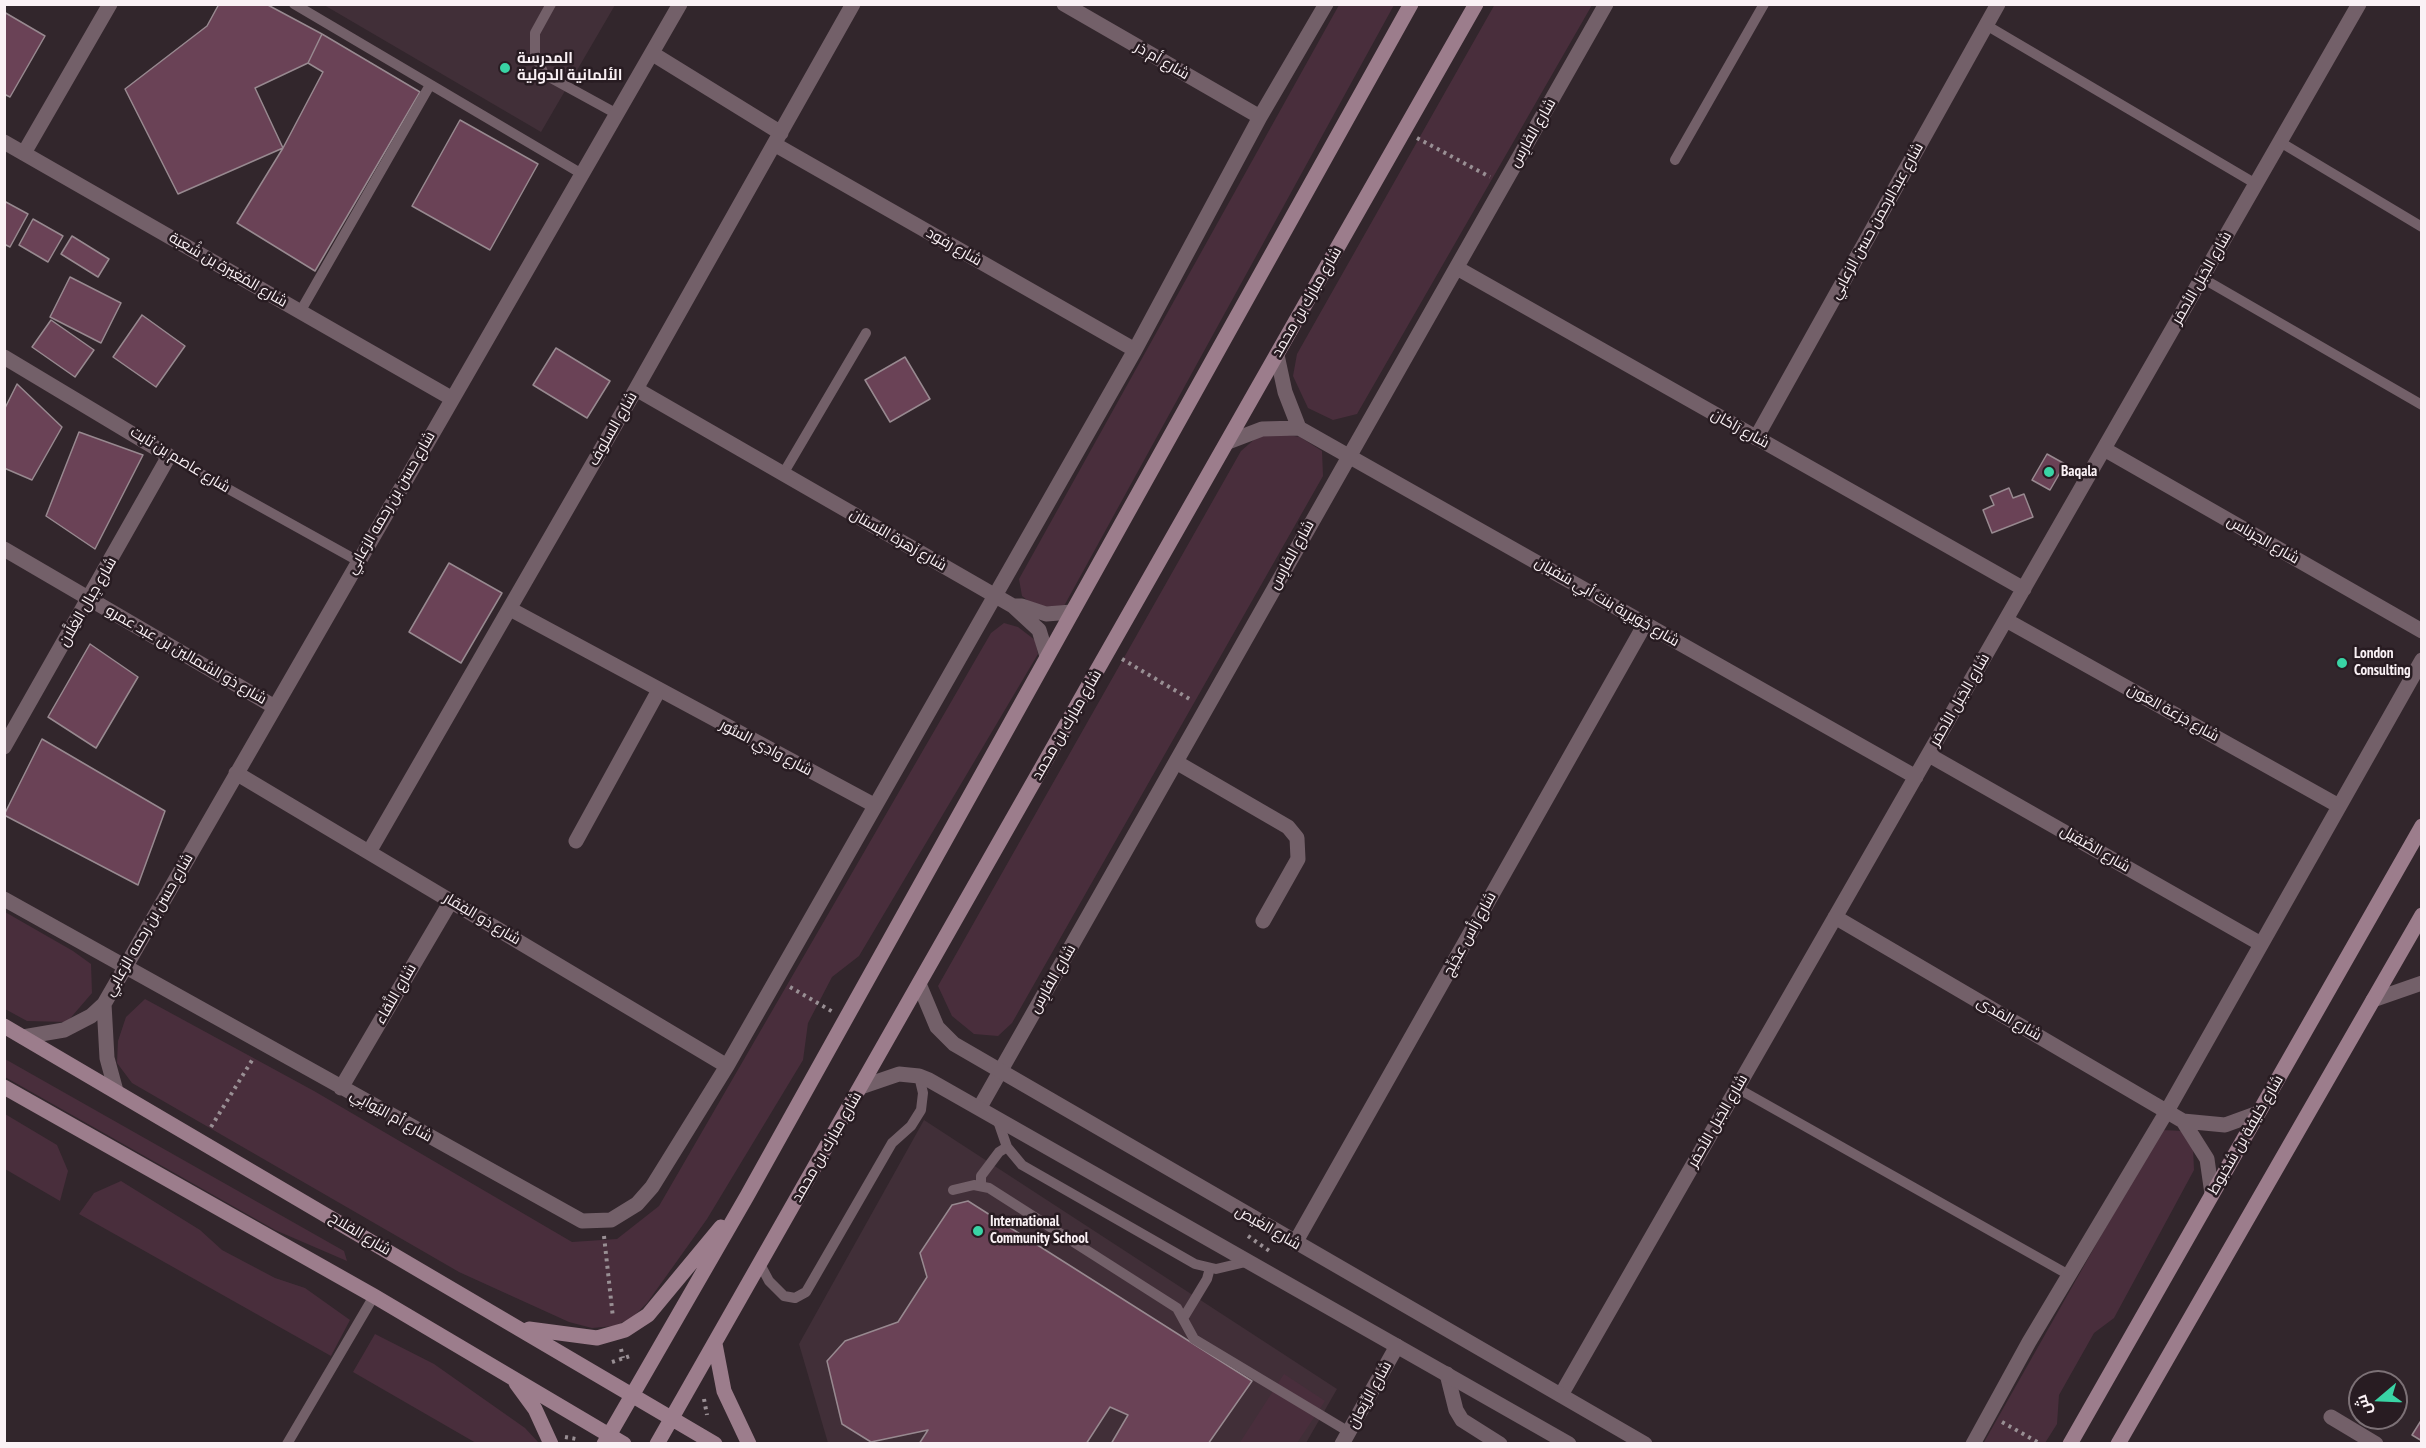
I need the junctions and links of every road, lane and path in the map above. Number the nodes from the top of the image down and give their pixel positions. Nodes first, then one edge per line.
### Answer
1 (110, 4) edge
2 (294, 4) edge
3 (551, 4) edge
4 (680, 4) edge
5 (853, 4) edge
6 (1064, 4) edge
7 (1326, 4) edge
8 (1411, 4) edge
9 (1476, 4) edge
10 (1606, 4) edge
11 (1764, 4) edge
12 (1998, 4) edge
13 (2360, 4) edge
14 (1986, 25) junction
15 (653, 54) junction
16 (430, 85) junction
17 (617, 114) junction
18 (1260, 117) junction
19 (1404, 131) junction
20 (777, 138) junction
21 (4, 142) edge
22 (2280, 142) junction
23 (24, 153) junction
24 (1675, 160) dead end
25 (582, 174) junction
26 (2256, 184) junction
27 (1504, 185) junction
28 (2421, 227) edge
29 (1457, 268) junction
30 (2202, 278) junction
31 (300, 312) junction
32 (866, 333) dead end
33 (1135, 350) junction
34 (1277, 356) junction
35 (4, 357) edge
36 (636, 389) junction
37 (451, 398) junction
38 (2421, 405) edge
39 (1299, 428) junction
40 (1756, 438) junction
41 (1228, 442) junction
42 (2104, 449) junction
43 (169, 456) junction
44 (1348, 456) junction
45 (783, 474) junction
46 (4, 549) edge
47 (357, 561) junction
48 (2024, 589) junction
49 (994, 594) junction
50 (90, 598) junction
51 (1013, 606) junction
52 (510, 609) junction
53 (1072, 612) junction
54 (2006, 620) junction
55 (1645, 624) junction
56 (2421, 631) edge
57 (1109, 652) junction
58 (1047, 656) junction
59 (2421, 660) edge
60 (659, 690) junction
61 (273, 706) junction
62 (1206, 709) junction
63 (4, 747) edge
64 (1929, 755) junction
65 (1176, 762) junction
66 (236, 773) junction
67 (1916, 777) junction
68 (873, 805) junction
69 (2339, 806) junction
70 (2421, 826) edge
71 (576, 842) dead end
72 (369, 852) junction
73 (4, 899) edge
74 (451, 901) junction
75 (2421, 915) edge
76 (1835, 917) junction
77 (1263, 921) dead end
78 (2261, 944) junction
79 (125, 967) junction
80 (776, 979) junction
81 (2421, 983) edge
82 (919, 984) junction
83 (2373, 1000) junction
84 (104, 1004) junction
85 (845, 1019) junction
86 (4, 1026) edge
87 (23, 1037) junction
88 (262, 1044) junction
89 (727, 1066) junction
90 (1000, 1071) junction
91 (919, 1076) junction
92 (4, 1087) edge
93 (861, 1087) junction
94 (341, 1088) junction
95 (1737, 1088) junction
96 (116, 1091) junction
97 (980, 1107) junction
98 (2167, 1112) junction
99 (2258, 1113) junction
100 (997, 1117) junction
101 (2183, 1121) junction
102 (202, 1141) junction
103 (1007, 1147) junction
104 (981, 1186) junction
105 (953, 1190) dead end
106 (2212, 1194) junction
107 (747, 1196) junction
108 (603, 1220) junction
109 (1247, 1236) dead end
110 (1295, 1243) junction
111 (1271, 1252) dead end
112 (1250, 1262) junction
113 (760, 1264) junction
114 (1210, 1268) junction
115 (2069, 1275) junction
116 (374, 1296) junction
117 (1184, 1317) junction
118 (614, 1324) dead end
119 (520, 1328) junction
120 (715, 1344) junction
121 (1397, 1346) junction
122 (630, 1356) dead end
123 (612, 1362) dead end
124 (1447, 1374) junction
125 (512, 1378) junction
126 (632, 1395) junction
127 (1561, 1395) junction
128 (704, 1399) dead end
129 (706, 1415) dead end
130 (1989, 1415) junction
131 (2331, 1417) dead end
132 (671, 1419) junction
133 (1345, 1438) edge
134 (606, 1439) edge
135 (287, 1443) edge
136 (551, 1443) edge
137 (624, 1443) edge
138 (657, 1443) edge
139 (715, 1443) edge
140 (749, 1443) edge
141 (1500, 1443) edge
142 (1569, 1443) edge
143 (1645, 1443) edge
144 (1973, 1443) edge
145 (2041, 1443) edge
146 (2070, 1443) edge
147 (2118, 1443) edge
148 (2376, 1443) edge

1 - 23 street
2 - 16 lane
3 - 17 lane
4 - 15 street, شارع حسن بن رحمه الزعابي
5 - 20 street, شارع السلوف
6 - 18 street, شارع أم ذر
7 - 18 street, شارع أم اليُوابِي
8 - 53 main road
9 - 19 main road, شارع مبارك بن محمد
10 - 27 street, شارع الفَارِس
11 - 24 lane
12 - 14 street, شارع عبدالرحمن حسن الزعابي
13 - 22 street, شارع الجَبل الأحمَر
14 - 26 lane
14 - 40 street, شارع عبدالرحمن حسن الزعابي
15 - 17 street, شارع حسن بن رحمه الزعابي
15 - 20 street, شارع رفود
16 - 25 lane
16 - 31 lane
17 - 25 street, شارع حسن بن رحمه الزعابي
18 - 33 street, شارع أم اليُوابِي
19 - 27 path
19 - 34 main road, شارع مبارك بن محمد
20 - 33 street, شارع رفود
20 - 36 street, شارع السلوف
21 - 23 street, شارع المُغِيرة بن شُعبة
22 - 26 street, شارع الجَبل الأحمَر
22 - 28 lane
23 - 31 street, شارع المُغِيرة بن شُعبة
25 - 37 street, شارع حسن بن رحمه الزعابي
26 - 30 street, شارع الجَبل الأحمَر
27 - 29 street, شارع الفَارِس
29 - 40 street, شارع رَاكان
29 - 44 street, شارع الفَارِس
30 - 38 lane
30 - 42 street, شارع الجَبل الأحمَر
31 - 37 street, شارع المُغِيرة بن شُعبة
32 - 45 lane
33 - 49 street, شارع أم اليُوابِي
34 - 39 street
34 - 41 main road, شارع مبارك بن محمد
35 - 43 street, شارع عاصم بن ثابت
36 - 45 street, شارع زَهرة البُستان
36 - 52 street, شارع السلوف
37 - 47 street, شارع حسن بن رحمه الزعابي
39 - 41 street
39 - 44 street, شارع جُوَيرِية بنت أبي سُفيان
40 - 48 street, شارع رَاكان
41 - 57 main road, شارع مبارك بن محمد
42 - 48 street, شارع الجَبل الأحمَر
42 - 56 street, شارع الجِرناس
43 - 47 lane, شارع عاصم بن ثابت
43 - 50 street, شارع جِبال الغِلَّان
44 - 55 street, شارع جُوَيرِية بنت أبي سُفيان
44 - 62 street, شارع الفَارِس
45 - 49 street, شارع زَهرة البُستان
46 - 50 street, شارع ذو الشمالين بن عبد عمرو
47 - 61 street, شارع حسن بن رحمه الزعابي
48 - 54 street, شارع الجَبل الأحمَر
49 - 51 street, شارع زَهرة البُستان
49 - 68 street, شارع أم اليُوابِي
50 - 61 street, شارع ذو الشمالين بن عبد عمرو
50 - 63 street, شارع جِبال الغِلَّان
51 - 53 street, شارع زَهرة البُستان
51 - 58 street, شارع زَهرة البُستان
52 - 60 street, شارع وادِي السُّور
52 - 72 street, شارع السلوف
53 - 58 main road
54 - 64 street, شارع الجَبل الأحمَر
54 - 69 street, شارع جَزعة العَون
55 - 67 street, شارع جُوَيرِية بنت أبي سُفيان
55 - 110 street, شارع رَأس عجَيِّج
57 - 62 path
57 - 82 main road, شارع مبارك بن محمد
58 - 85 main road
59 - 69 street
60 - 68 street, شارع وادِي السُّور
60 - 71 street
61 - 66 street, شارع حسن بن رحمه الزعابي
62 - 65 street, شارع الفَارِس
64 - 67 street, شارع الجَبل الأحمَر
64 - 78 street, شارع الصَّقِيل
65 - 77 street
65 - 90 street, شارع الفَارِس
66 - 72 street, شارع ذو الفِقار
66 - 79 street, شارع حسن بن رحمه الزعابي
67 - 76 street, شارع الجَبل الأحمَر
68 - 80 street, شارع أم اليُوابِي
69 - 78 street
70 - 99 main road, شارع خليفة بن شخبوط
72 - 74 street, شارع ذو الفِقار
73 - 79 street, شارع أم اليُوابِي
74 - 89 street, شارع ذو الفِقار
74 - 94 street, شارع النَّقاء
75 - 83 main road
76 - 95 street, شارع الجَبل الأحمَر
76 - 98 street, شارع المَدى
78 - 98 street
79 - 84 street, شارع حسن بن رحمه الزعابي
79 - 88 street, شارع أم اليُوابِي
80 - 85 path
80 - 89 street, شارع أم اليُوابِي
81 - 83 street
82 - 90 street, شارع الغَيص
82 - 93 main road, شارع مبارك بن محمد
83 - 147 main road
84 - 87 street, شارع حسن بن رحمه الزعابي
84 - 96 street, شارع حسن بن رحمه الزعابي
85 - 107 main road
86 - 87 main road, شارع الفلاح
87 - 96 main road, شارع الفلاح
88 - 94 street, شارع أم اليُوابِي
88 - 102 path
89 - 108 street, شارع أم اليُوابِي
90 - 97 street, شارع الفَارِس
90 - 110 street, شارع الغَيص
91 - 93 street
91 - 97 street
91 - 113 lane
92 - 116 main road
93 - 113 main road, شارع مبارك بن محمد
94 - 108 street, شارع أم اليُوابِي
95 - 115 lane
95 - 127 street, شارع الجَبل الأحمَر
96 - 102 main road, شارع الفلاح
97 - 100 street
98 - 101 street, شارع المَدى
98 - 115 street
99 - 101 street, شارع المَدى
99 - 106 main road, شارع خليفة بن شخبوط
100 - 103 lane
100 - 112 street
101 - 106 street, شارع المَدى
102 - 119 main road, شارع الفلاح
103 - 104 lane
103 - 114 lane
104 - 105 lane
104 - 117 lane
106 - 146 main road, شارع خليفة بن شخبوط
107 - 119 main road
107 - 126 main road
108 - 118 path
109 - 111 path
110 - 127 street, شارع الغَيص
112 - 114 lane
112 - 121 street
113 - 120 main road, شارع مبارك بن محمد
114 - 117 lane
115 - 130 street
116 - 125 main road
116 - 135 lane
117 - 133 lane
119 - 126 main road, شارع الفلاح
120 - 132 main road, شارع مبارك بن محمد
120 - 140 main road
121 - 124 street
121 - 133 street, شارع الرِّيَعان
122 - 123 path
124 - 141 street
124 - 142 street
125 - 134 main road
125 - 136 main road
126 - 132 main road, شارع الفلاح
126 - 134 main road
127 - 143 street, شارع الغَيص
128 - 129 path
130 - 144 street
130 - 145 path
131 - 148 street
132 - 138 main road, شارع مبارك بن محمد
132 - 139 main road, شارع الفلاح
134 - 137 main road

